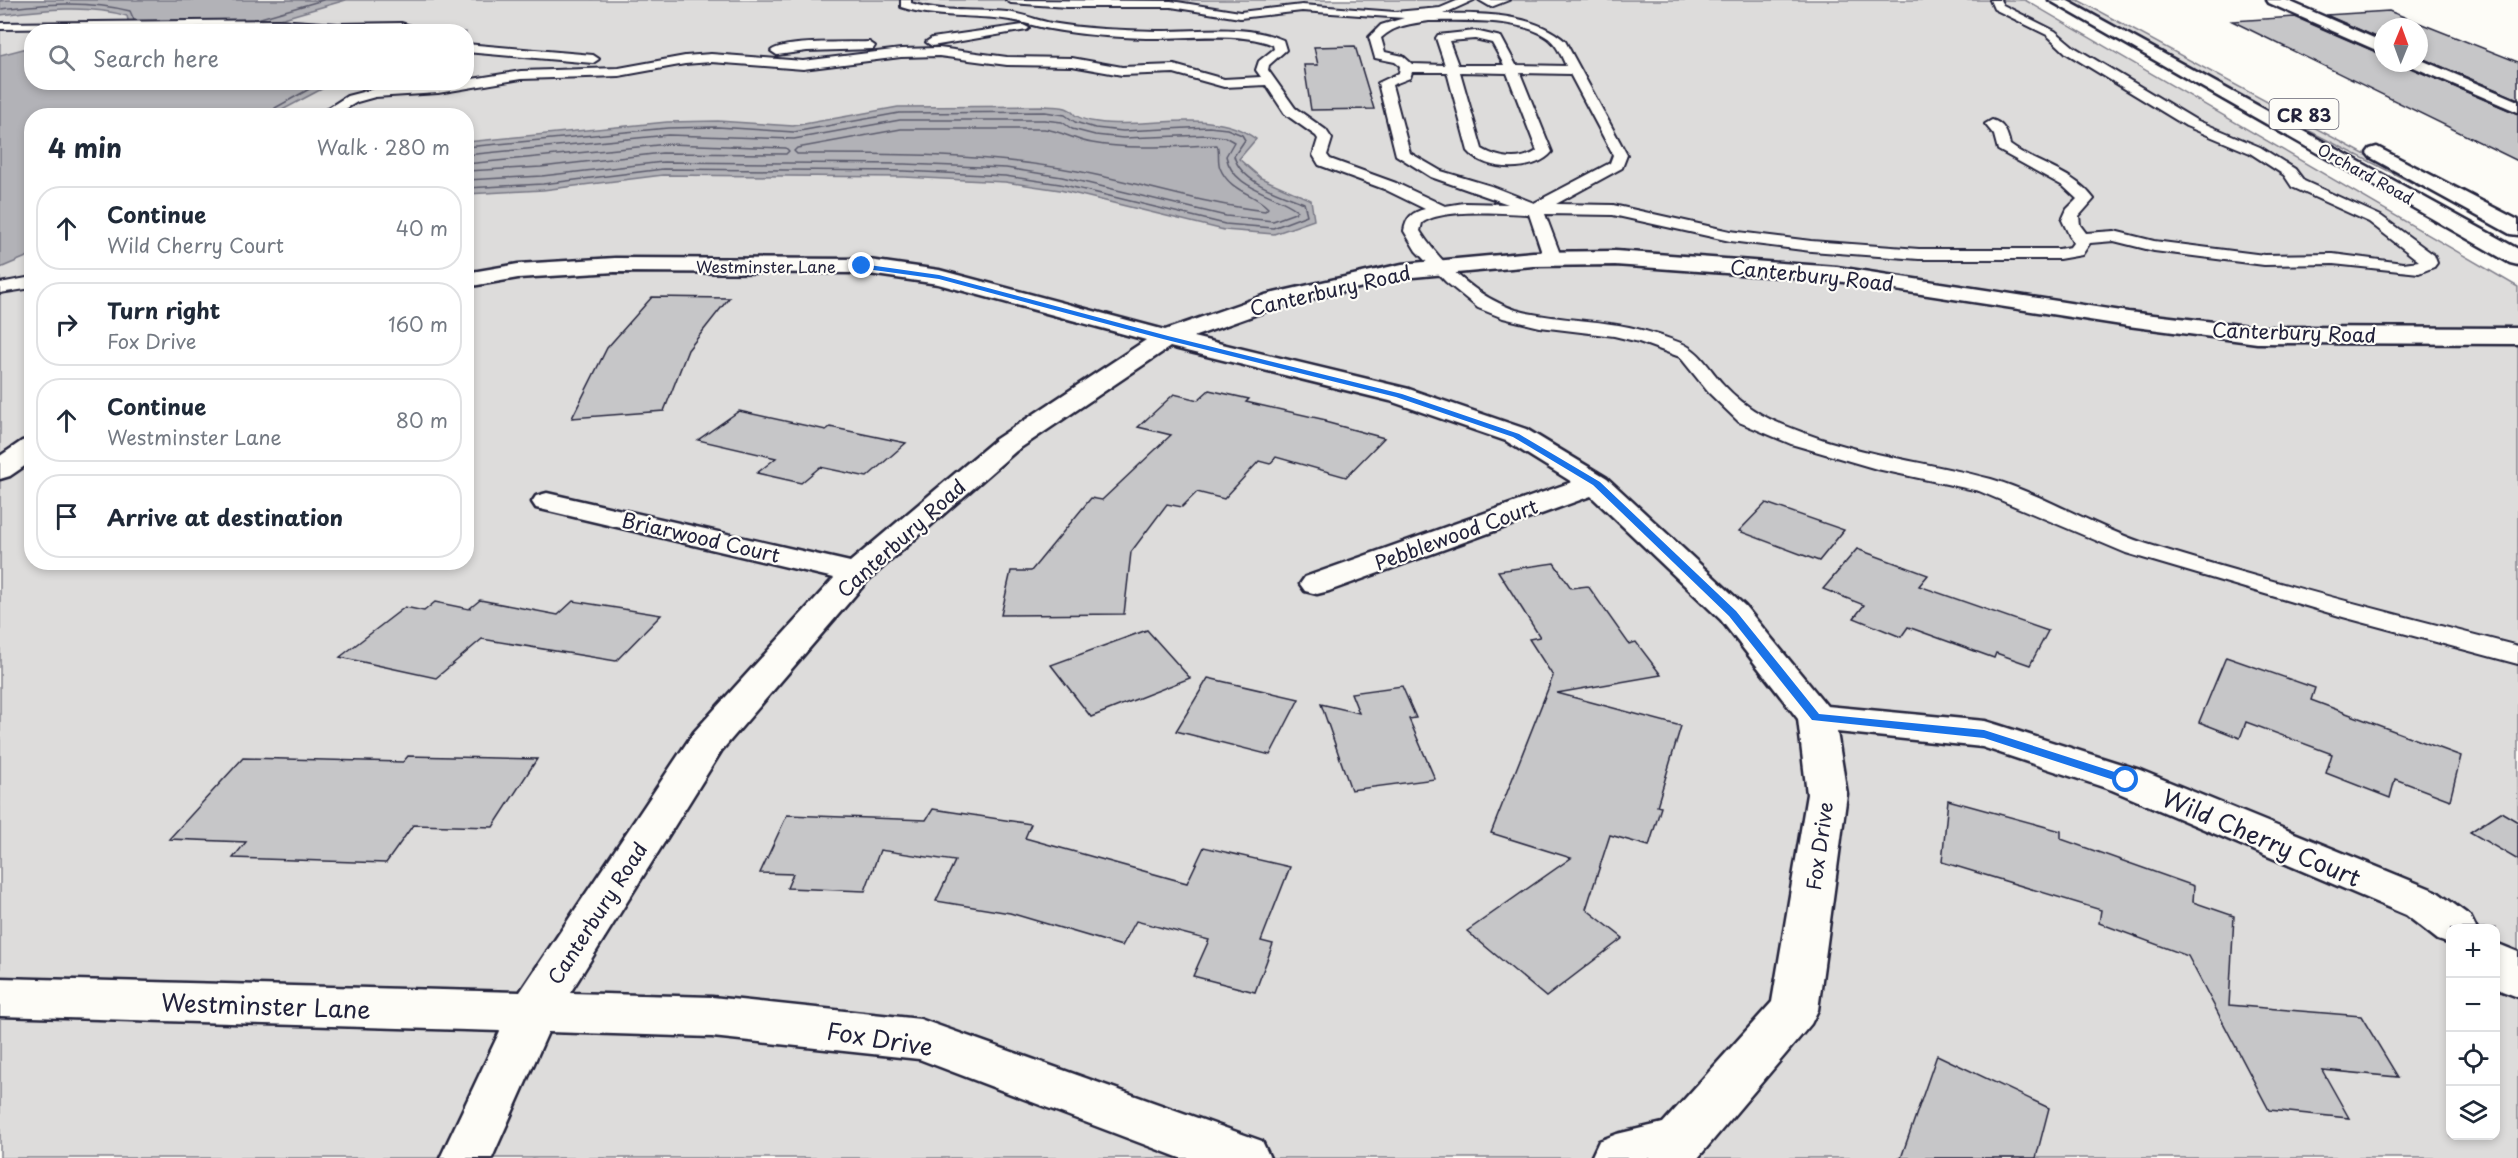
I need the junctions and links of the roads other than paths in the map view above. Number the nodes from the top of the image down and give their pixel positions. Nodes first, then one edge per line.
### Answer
1 (906, 0) edge
2 (1011, 0) edge
3 (1469, 0) edge
4 (1504, 0) edge
5 (1995, 0) edge
6 (2056, 0) edge
7 (2090, 0) edge
8 (2274, 0) edge
9 (1488, 2) edge
10 (1494, 17) dead end
11 (189, 24) edge
12 (293, 24) edge
13 (0, 26) edge
14 (24, 26) edge
15 (1057, 27) junction
16 (2145, 30) dead end
17 (2374, 44) edge
18 (474, 49) edge
19 (1406, 68) junction
20 (2428, 68) edge
21 (1453, 69) junction
22 (1512, 69) junction
23 (1575, 70) junction
24 (1269, 81) junction
25 (474, 83) edge
26 (1224, 83) junction
27 (422, 90) edge
28 (2518, 107) edge
29 (337, 108) edge
30 (1290, 111) junction
31 (1992, 124) dead end
32 (2363, 146) dead end
33 (1534, 209) junction
34 (1440, 210) junction
35 (2518, 229) edge
36 (2081, 238) junction
37 (2518, 258) edge
38 (1553, 259) junction
39 (1441, 267) junction
40 (474, 279) edge
41 (24, 284) edge
42 (0, 288) edge
43 (2518, 336) edge
44 (1166, 338) junction
45 (24, 453) edge
46 (0, 470) edge
47 (1596, 484) junction
48 (547, 502) dead end
49 (856, 573) junction
50 (1317, 584) dead end
51 (2518, 655) edge
52 (1816, 717) junction
53 (2449, 924) edge
54 (2500, 964) edge
55 (2518, 978) edge
56 (0, 997) edge
57 (533, 1012) junction
58 (466, 1158) edge
59 (1244, 1158) edge
60 (1617, 1158) edge

1 - 15 lane
2 - 3 lane
4 - 9 lane
5 - 36 lane
6 - 37 street, Orchard Road / CR 83
7 - 16 street
8 - 17 street
9 - 10 lane
11 - 12 lane
13 - 14 lane
15 - 18 lane
15 - 24 lane
19 - 21 lane
19 - 23 lane
19 - 33 lane
20 - 28 street
21 - 22 lane
21 - 22 lane
21 - 22 lane
22 - 23 lane
23 - 33 lane
24 - 26 lane
24 - 30 lane
25 - 26 lane
26 - 30 lane
27 - 29 lane
30 - 34 lane
31 - 36 lane
32 - 35 street, Orchard Road
33 - 34 lane
33 - 36 lane
33 - 38 lane
34 - 39 lane
38 - 39 street, Canterbury Road
38 - 43 street, Canterbury Road
39 - 44 street, Canterbury Road
39 - 51 lane
40 - 44 street, Westminster Lane
41 - 42 lane
44 - 47 street
44 - 49 street, Canterbury Road
45 - 46 street
47 - 50 street, Pebblewood Court
47 - 52 street
48 - 49 street, Briarwood Court
49 - 57 street, Canterbury Road
52 - 53 street, Wild Cherry Court
52 - 60 street, Fox Drive
54 - 55 street
56 - 57 street, Westminster Lane
57 - 58 street, Canterbury Road
57 - 59 street, Fox Drive

